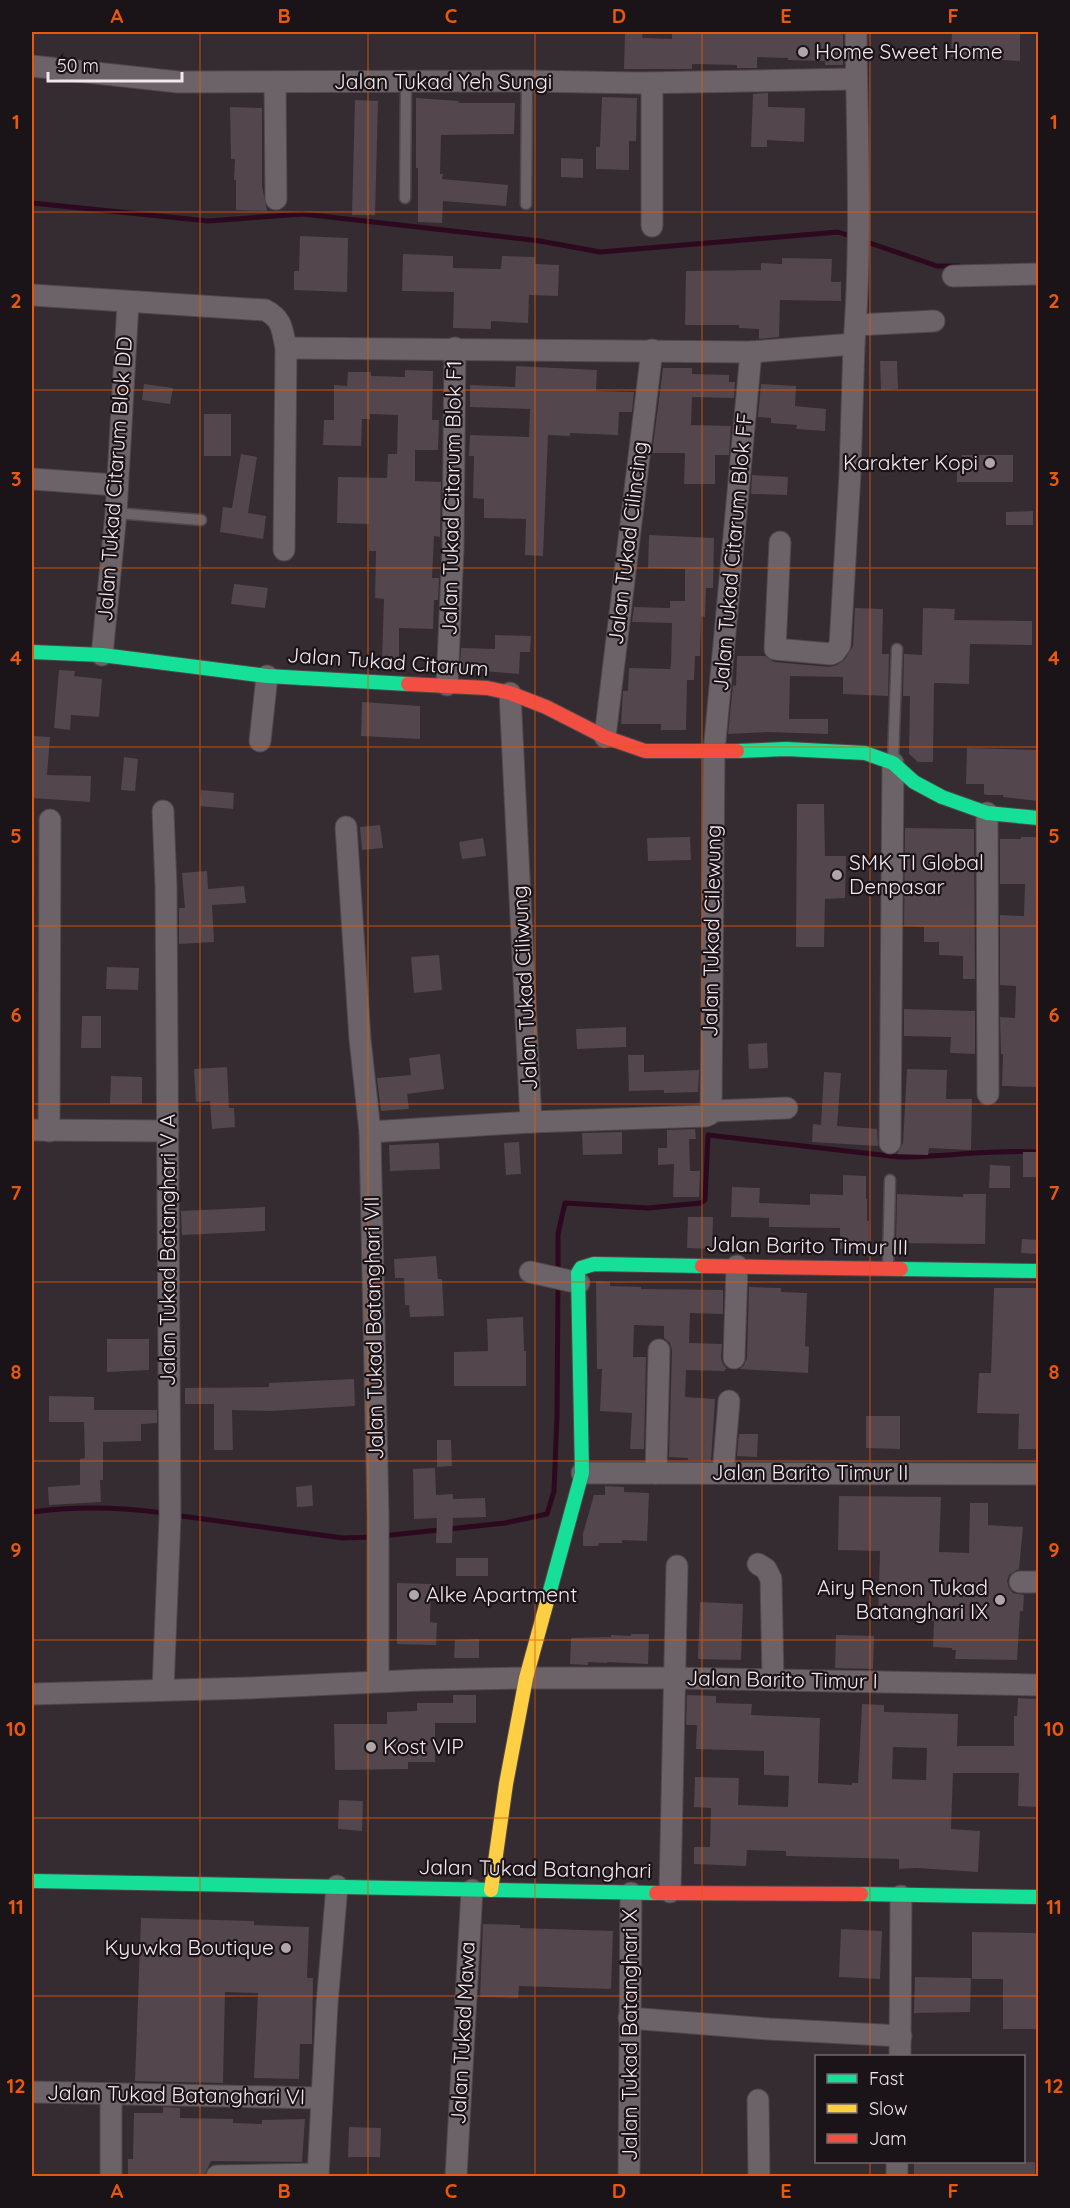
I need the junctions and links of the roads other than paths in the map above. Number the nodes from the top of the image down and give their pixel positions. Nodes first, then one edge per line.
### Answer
1 (855, 32) edge
2 (32, 69) edge
3 (856, 79) junction
4 (406, 81) junction
5 (527, 81) junction
6 (275, 82) junction
7 (652, 82) junction
8 (405, 198) dead end
9 (276, 199) dead end
10 (526, 204) dead end
11 (652, 226) dead end
12 (1038, 274) edge
13 (953, 276) dead end
14 (32, 296) edge
15 (128, 303) junction
16 (934, 321) dead end
17 (855, 334) junction
18 (286, 348) junction
19 (455, 348) junction
20 (652, 350) junction
21 (751, 352) junction
22 (32, 479) edge
23 (116, 485) junction
24 (116, 513) junction
25 (201, 520) dead end
26 (780, 542) dead end
27 (284, 550) dead end
28 (897, 649) dead end
29 (32, 652) edge
30 (102, 655) junction
31 (267, 676) junction
32 (447, 685) junction
33 (510, 693) junction
34 (605, 737) junction
35 (260, 741) dead end
36 (714, 752) junction
37 (893, 763) junction
38 (163, 811) dead end
39 (987, 813) junction
40 (1038, 818) edge
41 (50, 820) dead end
42 (346, 827) dead end
43 (988, 1094) dead end
44 (787, 1108) dead end
45 (711, 1111) junction
46 (531, 1122) junction
47 (40, 1131) edge
48 (168, 1131) junction
49 (370, 1132) junction
50 (890, 1143) dead end
51 (890, 1180) dead end
52 (737, 1266) junction
53 (888, 1268) junction
54 (1038, 1271) edge
55 (659, 1350) dead end
56 (734, 1358) dead end
57 (729, 1401) dead end
58 (582, 1473) junction
59 (656, 1473) junction
60 (723, 1473) junction
61 (1038, 1474) edge
62 (758, 1564) dead end
63 (676, 1566) dead end
64 (526, 1678) junction
65 (673, 1678) junction
66 (773, 1680) junction
67 (378, 1681) junction
68 (1038, 1685) edge
69 (163, 1689) junction
70 (32, 1694) edge
71 (32, 1881) edge
72 (337, 1886) junction
73 (481, 1890) junction
74 (670, 1892) junction
75 (631, 1893) junction
76 (901, 1896) junction
77 (1038, 1898) edge
78 (629, 2018) junction
79 (900, 2046) edge
80 (32, 2092) edge
81 (111, 2094) junction
82 (321, 2098) junction
83 (758, 2100) dead end
84 (318, 2175) edge
85 (111, 2176) edge
86 (217, 2176) edge
87 (456, 2176) edge
88 (629, 2176) edge
89 (759, 2176) edge

1 - 3 street
2 - 6 street, Jalan Tukad Yeh Sungi
3 - 7 street, Jalan Tukad Yeh Sungi
3 - 17 street
4 - 5 street, Jalan Tukad Yeh Sungi
4 - 6 street, Jalan Tukad Yeh Sungi
4 - 8 lane
5 - 7 street, Jalan Tukad Yeh Sungi
5 - 10 lane
6 - 9 street
7 - 11 street
12 - 13 street
14 - 15 street
15 - 18 street
15 - 23 street, Jalan Tukad Citarum Blok DD
16 - 17 street
17 - 21 street
17 - 26 street
18 - 19 street
18 - 27 street
19 - 20 street
19 - 32 street, Jalan Tukad Citarum Blok F1
20 - 21 street
20 - 34 street, Jalan Tukad Cilincing
21 - 36 street, Jalan Tukad Citarum Blok FF
22 - 23 street
23 - 24 street, Jalan Tukad Citarum Blok DD
24 - 25 lane
24 - 30 street, Jalan Tukad Citarum Blok DD
28 - 37 lane
29 - 30 street, Jalan Tukad Citarum
30 - 31 street, Jalan Tukad Citarum
31 - 32 street, Jalan Tukad Citarum
31 - 35 street
32 - 33 street, Jalan Tukad Citarum
33 - 34 street, Jalan Tukad Citarum
33 - 46 street, Jalan Tukad Ciliwung
34 - 36 street, Jalan Tukad Citarum
36 - 37 street, Jalan Tukad Citarum
36 - 45 street, Jalan Tukad Cilewung
37 - 39 street, Jalan Tukad Citarum
37 - 50 street
38 - 48 street, Jalan Tukad Batanghari V A
39 - 40 street, Jalan Tukad Citarum
39 - 43 street
41 - 47 street
42 - 49 street, Jalan Tukad Batanghari VII
44 - 45 street
45 - 46 street
46 - 49 street, Jalan Tukad Ciliwung
47 - 48 street
48 - 69 street, Jalan Tukad Batanghari V A
49 - 67 street, Jalan Tukad Batanghari VII
51 - 53 lane
52 - 53 street, Jalan Barito Timur III
52 - 56 street
52 - 58 street, Jalan Barito Timur III
53 - 54 street, Jalan Barito Timur III
55 - 59 street
57 - 60 street
58 - 59 street, Jalan Barito Timur II
58 - 64 street
59 - 60 street, Jalan Barito Timur II
60 - 61 street, Jalan Barito Timur II
62 - 66 street
63 - 65 street
64 - 65 street, Jalan Barito Timur I
64 - 67 street
64 - 73 street
65 - 66 street, Jalan Barito Timur I
65 - 74 street
66 - 68 street, Jalan Barito Timur I
67 - 69 street
69 - 70 street
71 - 72 street, Jalan Tukad Batanghari
72 - 73 street, Jalan Tukad Batanghari
72 - 82 street
73 - 75 street, Jalan Tukad Batanghari
73 - 87 street, Jalan Tukad Mawa
74 - 75 street, Jalan Tukad Batanghari
74 - 76 street, Jalan Tukad Batanghari
75 - 78 street, Jalan Tukad Batanghari X
76 - 77 street, Jalan Tukad Batanghari
76 - 79 street
78 - 79 street
78 - 88 street, Jalan Tukad Batanghari X
80 - 81 street, Jalan Tukad Batanghari VI
81 - 82 street, Jalan Tukad Batanghari VI
81 - 85 street
82 - 84 street
83 - 89 street
84 - 86 street

